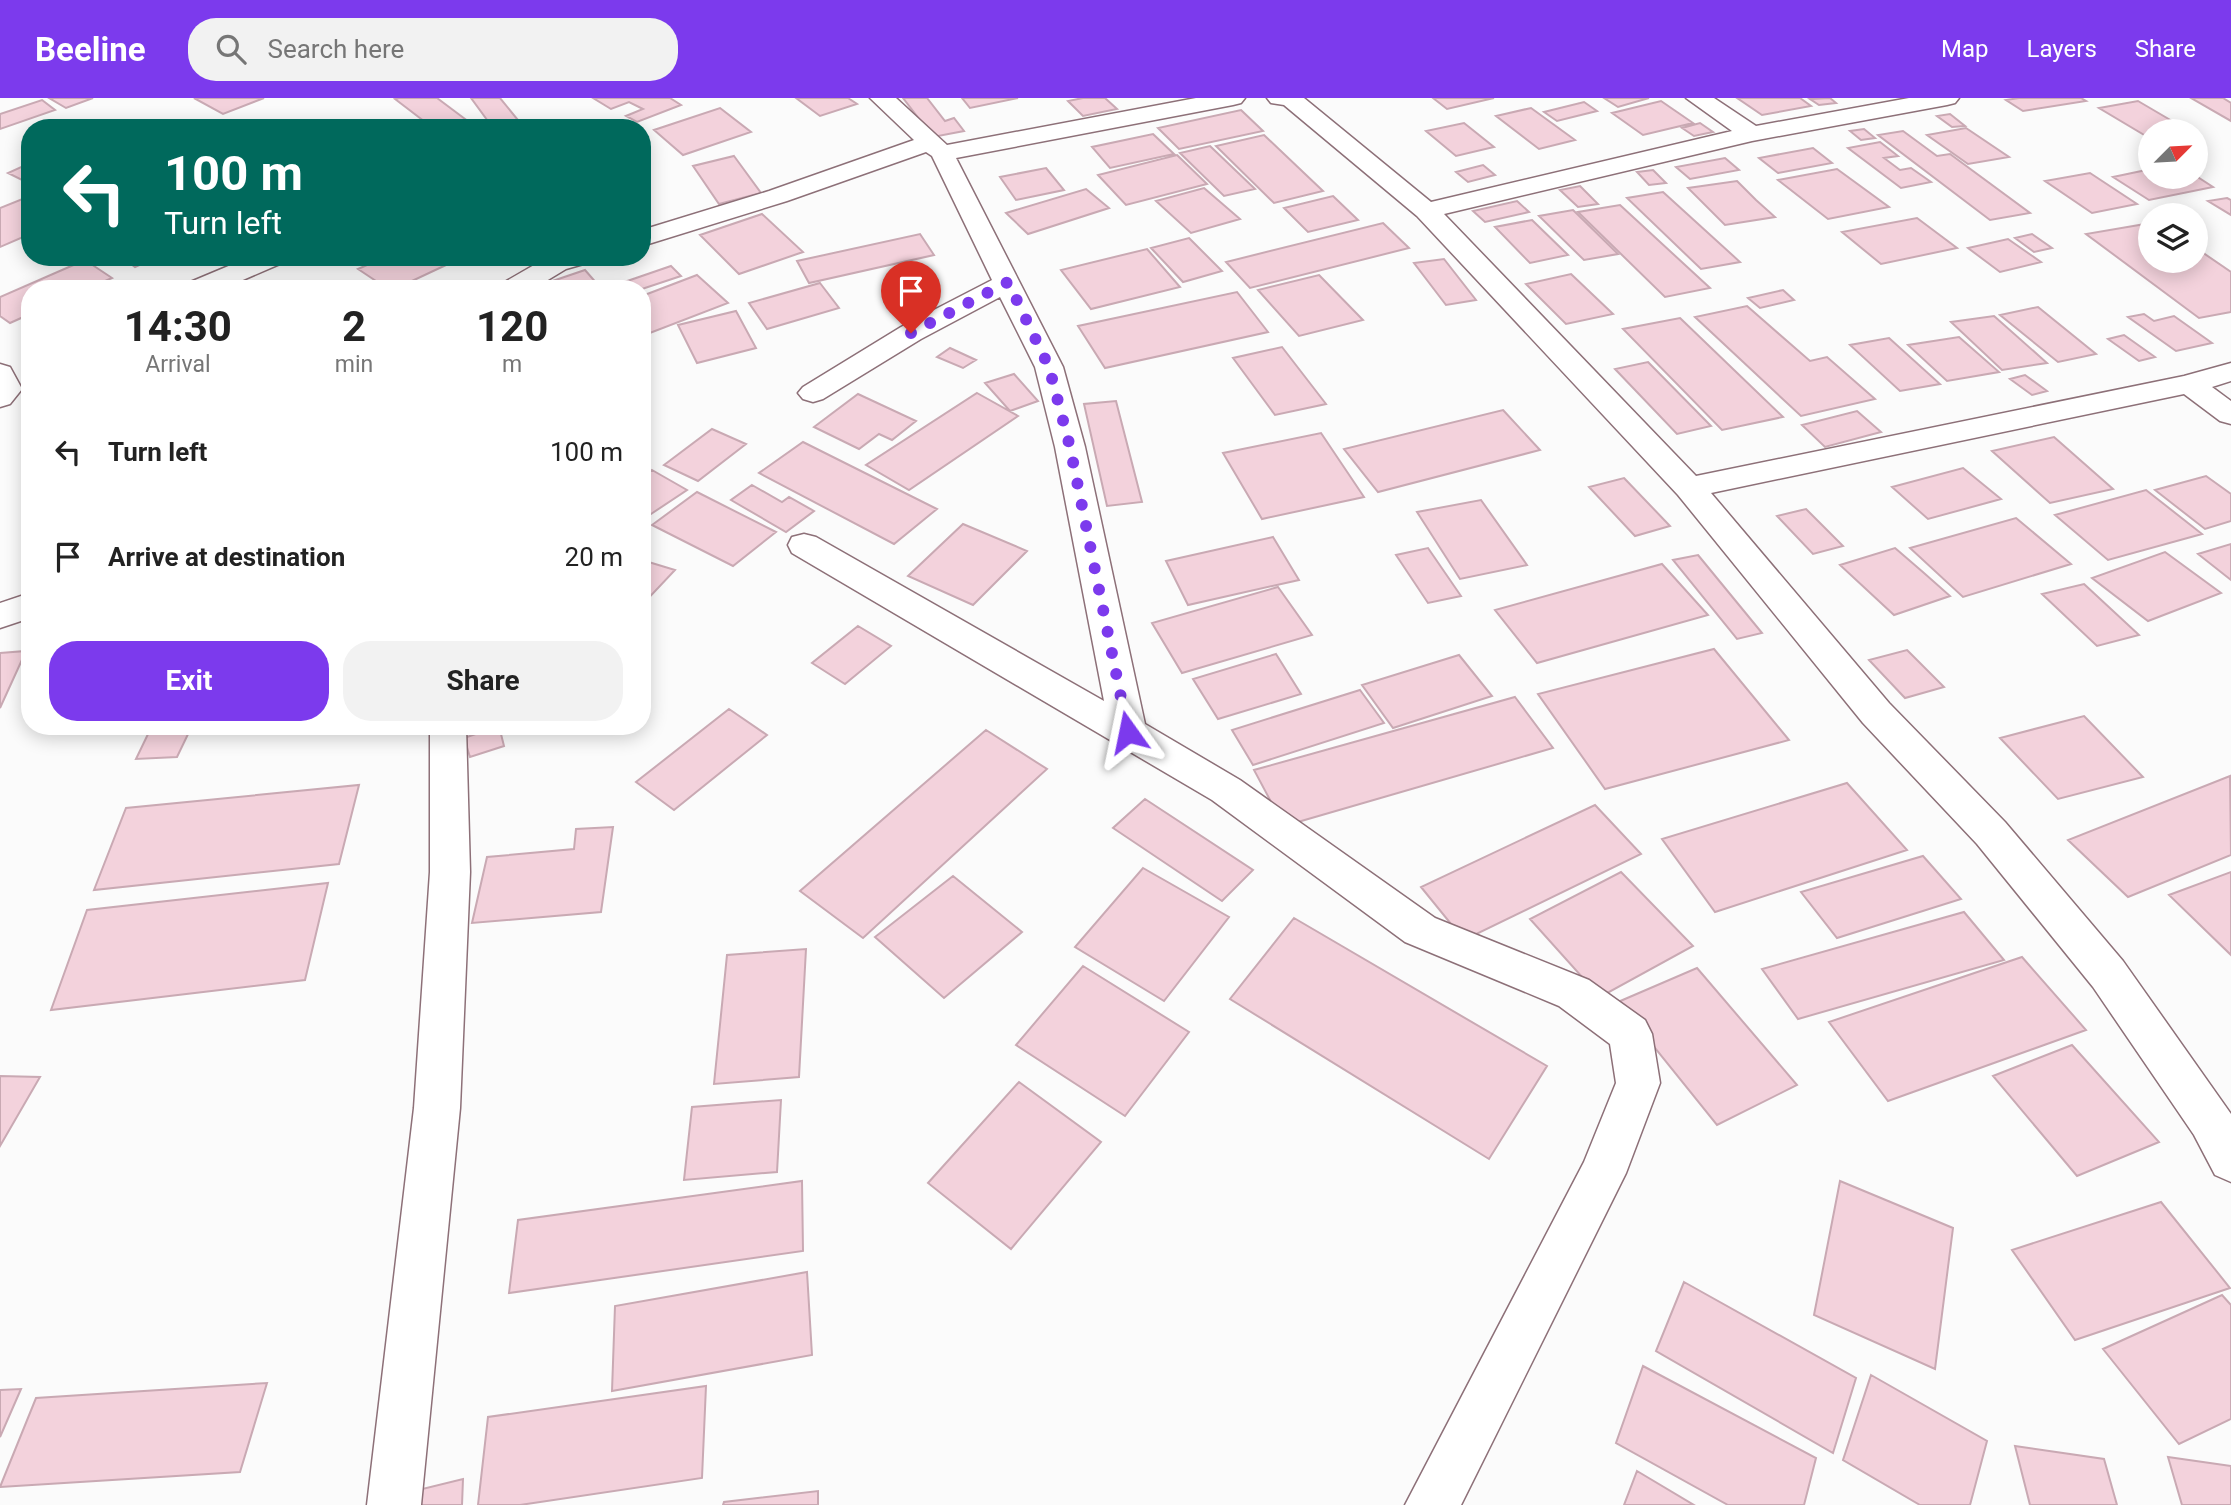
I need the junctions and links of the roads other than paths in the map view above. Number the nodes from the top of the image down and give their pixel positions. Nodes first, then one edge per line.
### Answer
1 (882, 98) edge
2 (1233, 98) edge
3 (1279, 98) edge
4 (1698, 98) edge
5 (1947, 98) edge
6 (1752, 134) junction
7 (935, 148) junction
8 (1426, 211) junction
9 (651, 234) edge
10 (252, 266) edge
11 (553, 266) edge
12 (219, 280) edge
13 (529, 280) edge
14 (1008, 282) junction
15 (2231, 372) edge
16 (2189, 384) junction
17 (813, 393) dead end
18 (2231, 415) edge
19 (1689, 488) junction
20 (804, 545) dead end
21 (21, 609) edge
22 (0, 617) edge
23 (1128, 732) junction
24 (448, 735) edge
25 (2231, 1160) edge
26 (394, 1505) edge
27 (1432, 1505) edge

1 - 7 street
2 - 7 street
3 - 8 street
4 - 6 street
5 - 6 street
6 - 8 street
7 - 9 street
7 - 14 street
8 - 19 street
10 - 12 street
11 - 13 street
14 - 17 street
14 - 23 street
15 - 16 street
16 - 18 street
16 - 19 street
19 - 25 street
20 - 23 street
21 - 22 street
23 - 27 street
24 - 26 street

